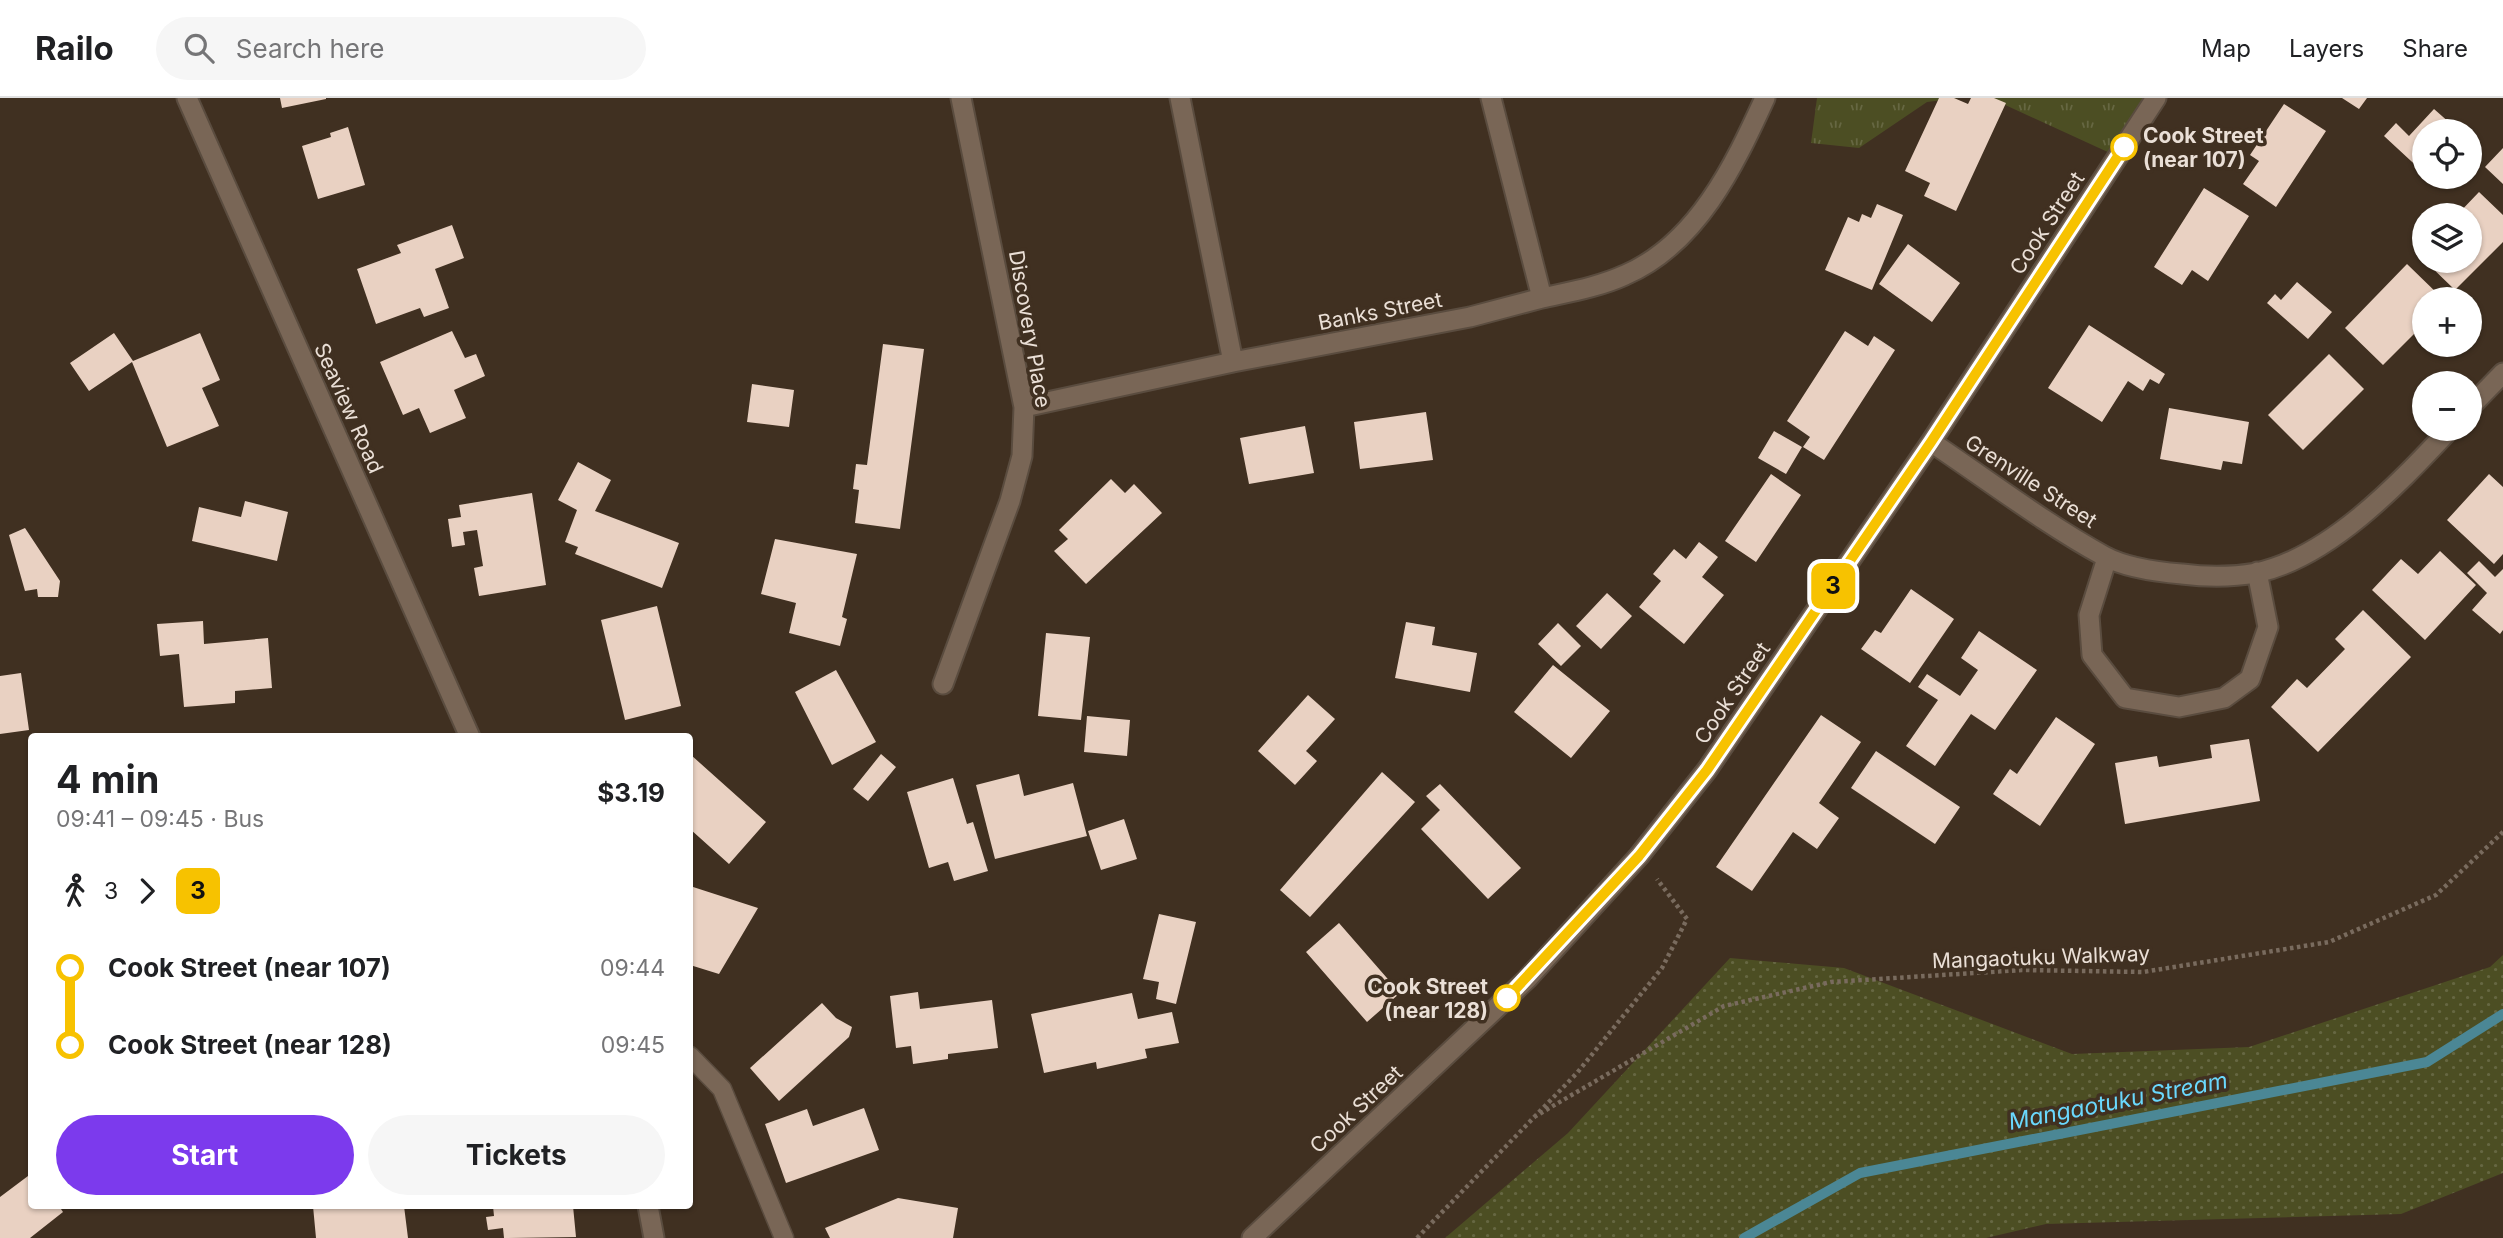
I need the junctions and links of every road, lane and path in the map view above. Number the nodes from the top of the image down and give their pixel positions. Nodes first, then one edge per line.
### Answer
1 (187, 98) edge
2 (961, 98) edge
3 (1180, 98) edge
4 (1491, 98) edge
5 (1765, 98) edge
6 (2156, 98) edge
7 (1542, 298) junction
8 (1233, 362) junction
9 (2503, 373) edge
10 (2482, 395) edge
11 (1024, 407) junction
12 (2439, 441) edge
13 (1931, 442) junction
14 (2106, 558) junction
15 (2257, 572) junction
16 (943, 684) dead end
17 (468, 733) edge
18 (2503, 832) edge
19 (1639, 856) junction
20 (693, 1059) edge
21 (1534, 1117) junction
22 (649, 1209) edge
23 (654, 1238) edge
24 (784, 1238) edge
25 (1252, 1238) edge
26 (1417, 1238) edge

1 - 17 street, Seaview Road
2 - 11 street, Discovery Place
3 - 8 street
4 - 7 street
5 - 7 street, Banks Street
6 - 13 street, Cook Street
7 - 8 street, Banks Street
8 - 11 street, Banks Street
9 - 10 street
11 - 16 street, Discovery Place
12 - 15 street, Grenville Street
13 - 14 street, Grenville Street
13 - 19 street, Cook Street
14 - 15 street, Grenville Street
14 - 15 street, Grenville Street
18 - 21 path, Mangaotuku Walkway
19 - 21 path, Mangaotuku Walkway
19 - 25 street, Cook Street
20 - 24 lane
21 - 26 path, Mangaotuku Walkway
22 - 23 street

